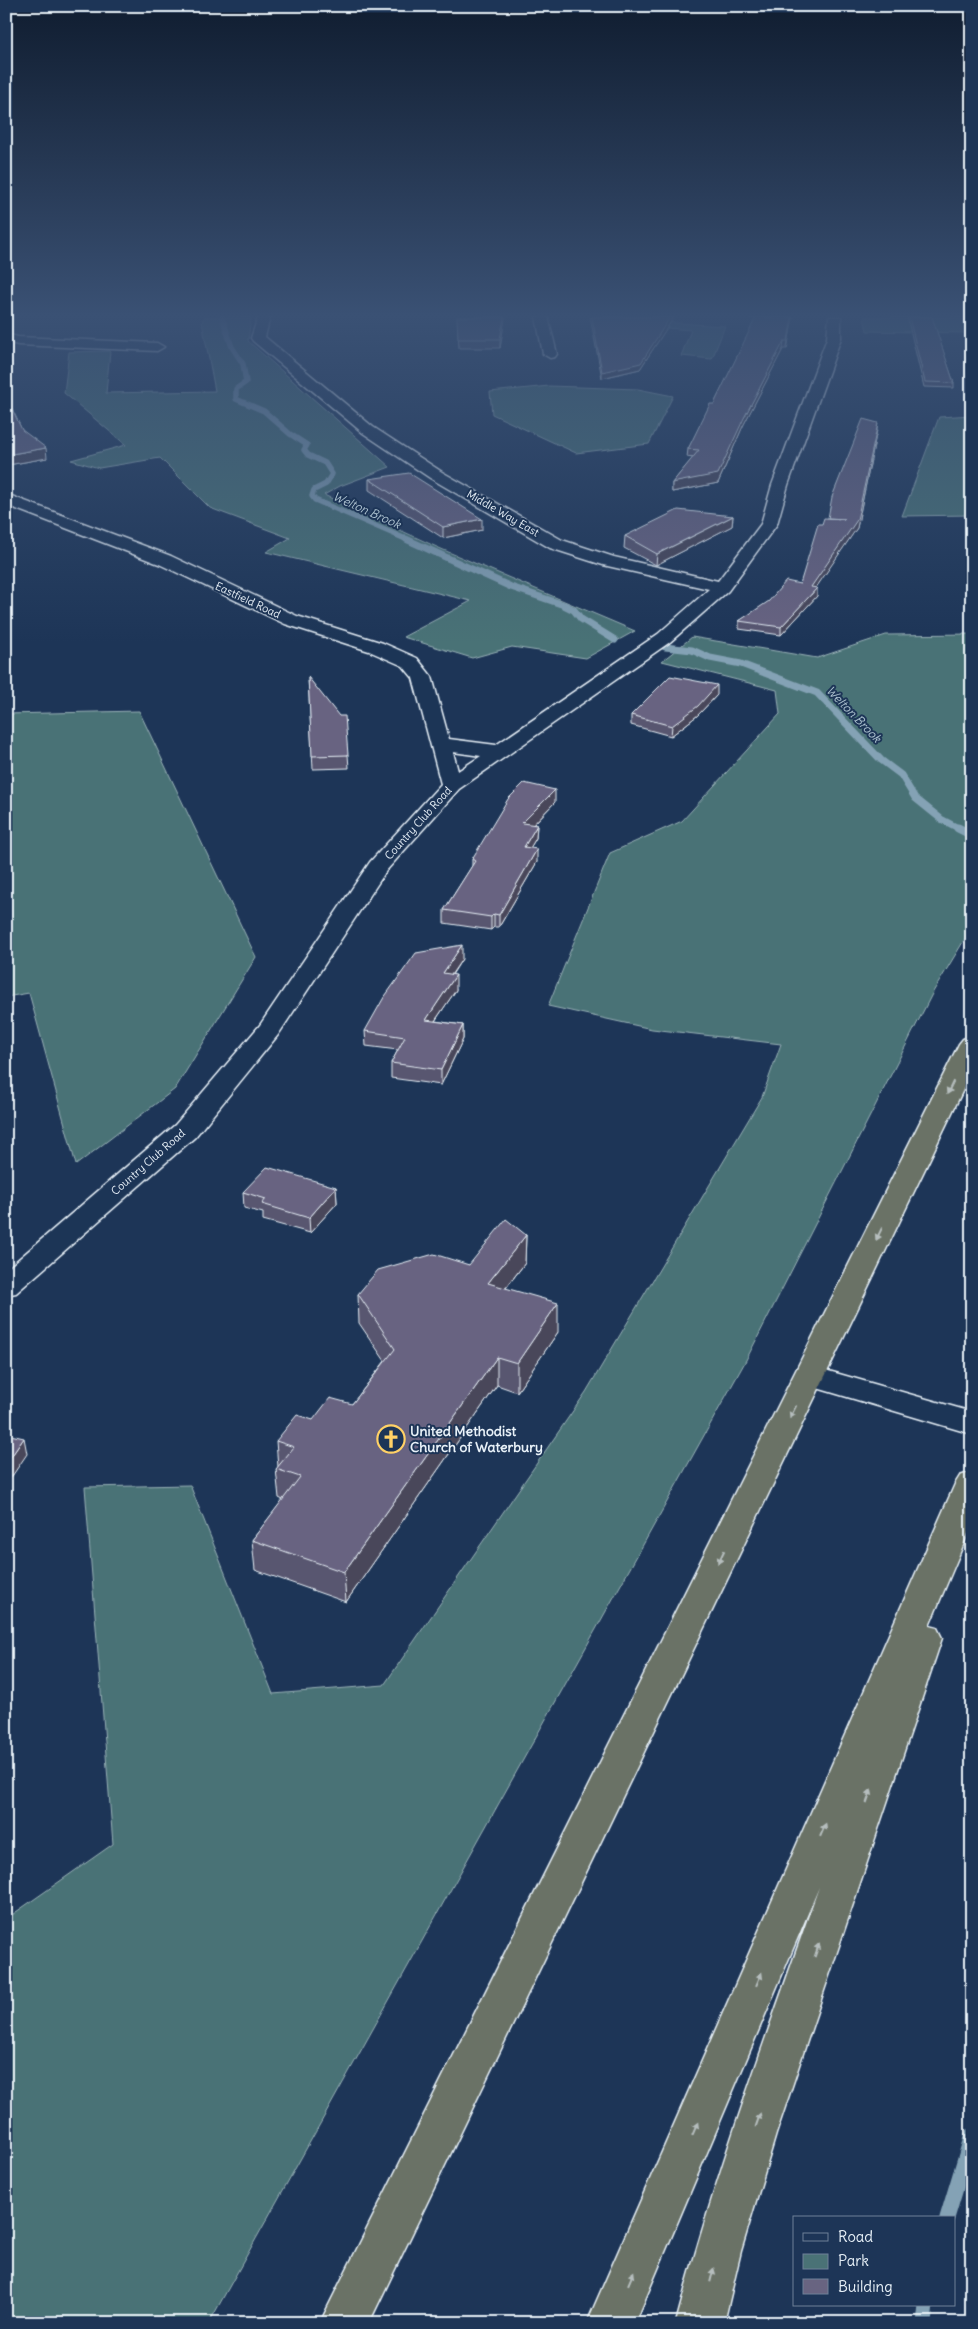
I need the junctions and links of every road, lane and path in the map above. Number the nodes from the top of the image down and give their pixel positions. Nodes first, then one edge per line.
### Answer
1 (363, 426) edge
2 (802, 426) edge
3 (6, 499) edge
4 (722, 587) junction
5 (440, 744) junction
6 (500, 752) junction
7 (452, 786) junction
8 (972, 1044) edge
9 (6, 1286) edge
10 (811, 1376) junction
11 (972, 1423) edge
12 (972, 1484) edge
13 (972, 1498) edge
14 (344, 2323) edge
15 (611, 2323) edge
16 (700, 2323) edge

1 - 4 street, Middle Way East
2 - 4 street, Country Club Road
3 - 5 street, Eastfield Road
4 - 6 street, Country Club Road
5 - 6 street
5 - 7 street, Eastfield Road
6 - 7 street, Country Club Road
7 - 9 street, Country Club Road
8 -> 10 highway
10 - 11 street
10 -> 14 highway
15 -> 12 highway
16 -> 13 highway

